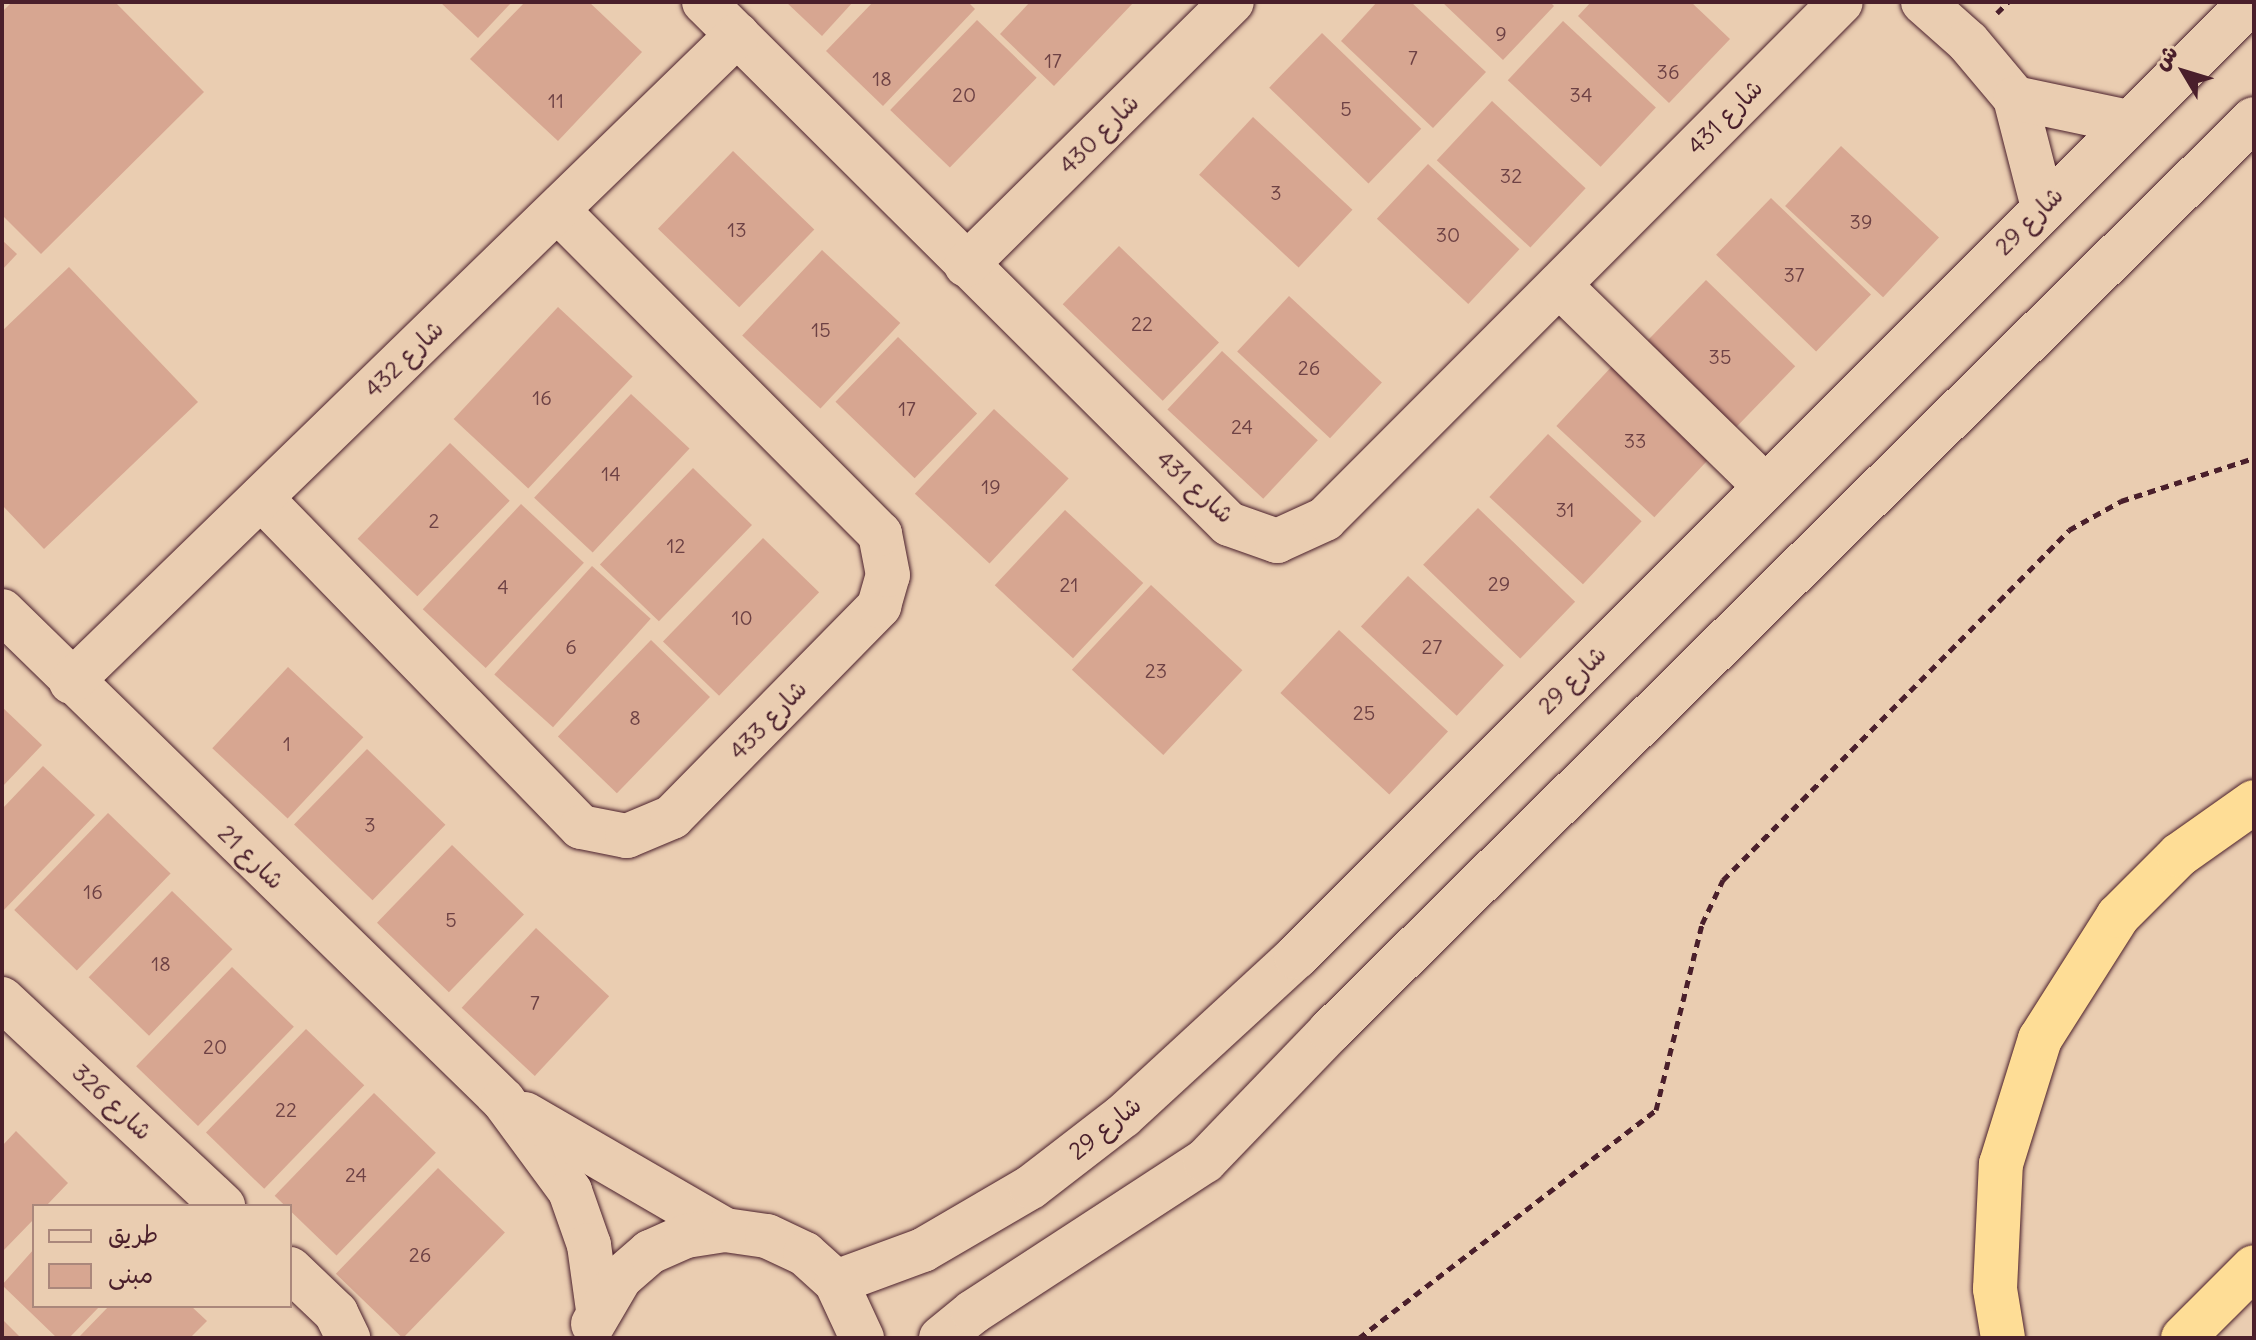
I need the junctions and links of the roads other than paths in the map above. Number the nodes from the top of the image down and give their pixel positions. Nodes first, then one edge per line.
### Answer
1 (704, 2) edge
2 (1232, 2) edge
3 (1841, 2) edge
4 (1923, 2) edge
5 (2251, 2) edge
6 (737, 35) junction
7 (2015, 98) junction
8 (2254, 119) edge
9 (2129, 122) junction
10 (2043, 207) junction
11 (557, 210) junction
12 (966, 265) junction
13 (1559, 285) junction
14 (1765, 486) junction
15 (261, 498) junction
16 (2, 611) edge
17 (71, 682) junction
18 (2254, 802) edge
19 (2, 999) edge
20 (503, 1100) junction
21 (221, 1204) edge
22 (725, 1230) junction
23 (2254, 1267) edge
24 (292, 1271) edge
25 (836, 1282) junction
26 (594, 1324) edge
27 (348, 1338) edge
28 (862, 1338) edge
29 (941, 1338) edge
30 (2003, 1338) edge
31 (2183, 1338) edge

1 - 6 street, شارع 431
2 - 12 street, شارع 430
3 - 13 street, شارع 431
4 - 7 street
5 - 9 street, شارع 29
6 - 11 street, شارع 432
6 - 12 street, شارع 431
7 - 9 street
7 - 10 street
8 - 29 street
9 - 10 street, شارع 29
10 - 14 street, شارع 29
11 - 15 street, شارع 432
11 - 15 street, شارع 433
12 - 13 street, شارع 431
13 - 14 street
14 - 25 street, شارع 29
15 - 17 street, شارع 432
16 - 17 street, شارع 21
17 - 20 street, شارع 21
18 - 30 highway
19 - 21 street, شارع 326
20 - 22 street, شارع 21
20 - 26 street, شارع 21
22 - 25 street
22 - 26 street
23 - 31 highway
24 - 27 street
25 - 28 street

